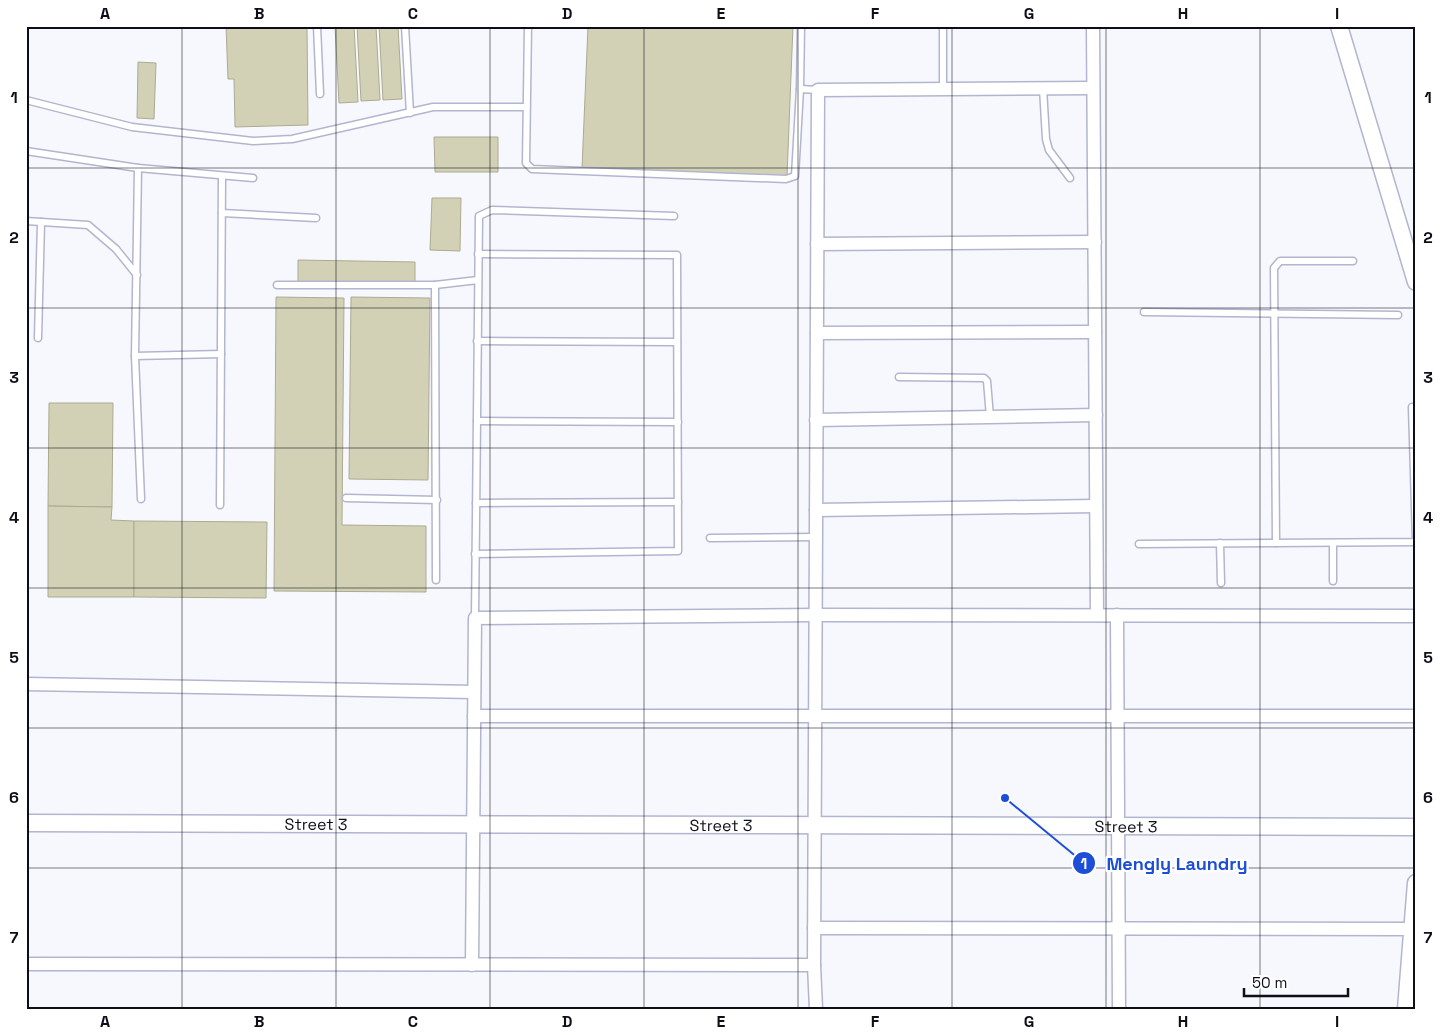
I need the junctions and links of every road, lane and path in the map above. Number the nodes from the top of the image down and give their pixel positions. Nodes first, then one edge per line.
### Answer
1 (317, 26) edge
2 (405, 26) edge
3 (528, 26) edge
4 (800, 26) edge
5 (943, 26) edge
6 (1093, 26) edge
7 (1339, 26) edge
8 (943, 88) junction
9 (1043, 88) junction
10 (1093, 88) junction
11 (800, 89) junction
12 (818, 90) junction
13 (320, 94) dead end
14 (26, 100) edge
15 (526, 107) junction
16 (410, 113) junction
17 (26, 151) edge
18 (138, 168) junction
19 (222, 176) junction
20 (253, 178) dead end
21 (1070, 178) dead end
22 (222, 213) junction
23 (674, 216) dead end
24 (316, 218) dead end
25 (26, 221) edge
26 (40, 222) junction
27 (1094, 242) junction
28 (817, 244) junction
29 (478, 254) junction
30 (1353, 261) dead end
31 (137, 276) junction
32 (478, 280) junction
33 (1416, 282) edge
34 (277, 285) dead end
35 (434, 285) junction
36 (1144, 312) dead end
37 (1274, 314) junction
38 (1398, 315) dead end
39 (1095, 332) junction
40 (817, 333) junction
41 (38, 338) dead end
42 (477, 341) junction
43 (677, 342) junction
44 (221, 354) junction
45 (135, 356) junction
46 (899, 377) dead end
47 (1412, 407) dead end
48 (1096, 415) junction
49 (990, 417) junction
50 (816, 420) junction
51 (477, 421) junction
52 (678, 422) junction
53 (346, 498) dead end
54 (140, 499) dead end
55 (437, 500) junction
56 (678, 502) junction
57 (476, 503) junction
58 (220, 504) dead end
59 (1096, 506) junction
60 (816, 510) junction
61 (816, 537) junction
62 (710, 538) dead end
63 (1220, 543) junction
64 (1276, 543) junction
65 (1333, 543) junction
66 (1139, 544) dead end
67 (475, 554) junction
68 (436, 580) dead end
69 (1333, 581) dead end
70 (1221, 583) dead end
71 (816, 615) junction
72 (1117, 615) junction
73 (1097, 616) junction
74 (1416, 616) edge
75 (475, 618) junction
76 (26, 684) edge
77 (474, 692) junction
78 (474, 716) junction
79 (815, 716) junction
80 (1118, 716) junction
81 (1416, 716) edge
82 (26, 823) edge
83 (473, 824) junction
84 (815, 826) junction
85 (1118, 826) junction
86 (1416, 827) edge
87 (1416, 883) edge
88 (814, 928) junction
89 (1118, 928) junction
90 (1414, 929) edge
91 (26, 964) edge
92 (472, 965) junction
93 (814, 965) junction
94 (816, 1009) edge
95 (1119, 1009) edge
96 (1406, 1009) edge

1 - 13 lane
2 - 16 lane
3 - 15 lane
4 - 11 lane
5 - 8 lane
6 - 10 street
7 - 33 street
8 - 9 street
8 - 12 street
9 - 10 street
9 - 21 lane
10 - 27 street
11 - 12 lane
11 - 15 lane
12 - 28 street
14 - 16 lane
15 - 16 lane
17 - 18 lane
18 - 19 lane
18 - 31 lane
19 - 20 lane
19 - 22 lane
22 - 24 lane
22 - 44 lane
23 - 29 lane
25 - 26 lane
26 - 31 lane
26 - 41 lane
27 - 28 street
27 - 39 street
28 - 40 street
29 - 32 lane
29 - 43 lane
30 - 37 lane
31 - 45 lane
32 - 35 lane
32 - 42 lane
34 - 35 lane
35 - 55 lane
36 - 37 lane
37 - 38 lane
37 - 64 lane
39 - 40 street
39 - 48 street
40 - 50 street
42 - 43 lane
42 - 51 lane
43 - 52 lane
44 - 45 lane
44 - 58 lane
45 - 54 lane
46 - 49 lane
47 - 65 lane
48 - 49 street
48 - 59 street
49 - 50 street
50 - 60 street
51 - 52 lane
51 - 57 lane
52 - 56 lane
53 - 55 lane
55 - 68 lane
56 - 57 lane
56 - 67 lane
57 - 67 lane
59 - 60 street
59 - 73 street
60 - 61 street
61 - 62 lane
61 - 71 street
63 - 64 lane
63 - 66 lane
63 - 70 lane
64 - 65 lane
65 - 69 lane
67 - 75 lane
71 - 73 street
71 - 75 street
71 - 79 street
72 - 73 street
72 - 74 street
72 - 80 street
75 - 77 street
76 - 77 street
77 - 78 street
78 - 79 street
78 - 83 street
79 - 80 street
79 - 84 street
80 - 81 street
80 - 85 street
82 - 83 street, Street 3
83 - 84 street, Street 3
83 - 92 street
84 - 85 street, Street 3
84 - 88 street
85 - 86 street, Street 3
85 - 89 street
87 - 90 street
88 - 89 street
88 - 93 street
89 - 90 street
89 - 95 street
90 - 96 street
91 - 92 street
92 - 93 street
93 - 94 street

